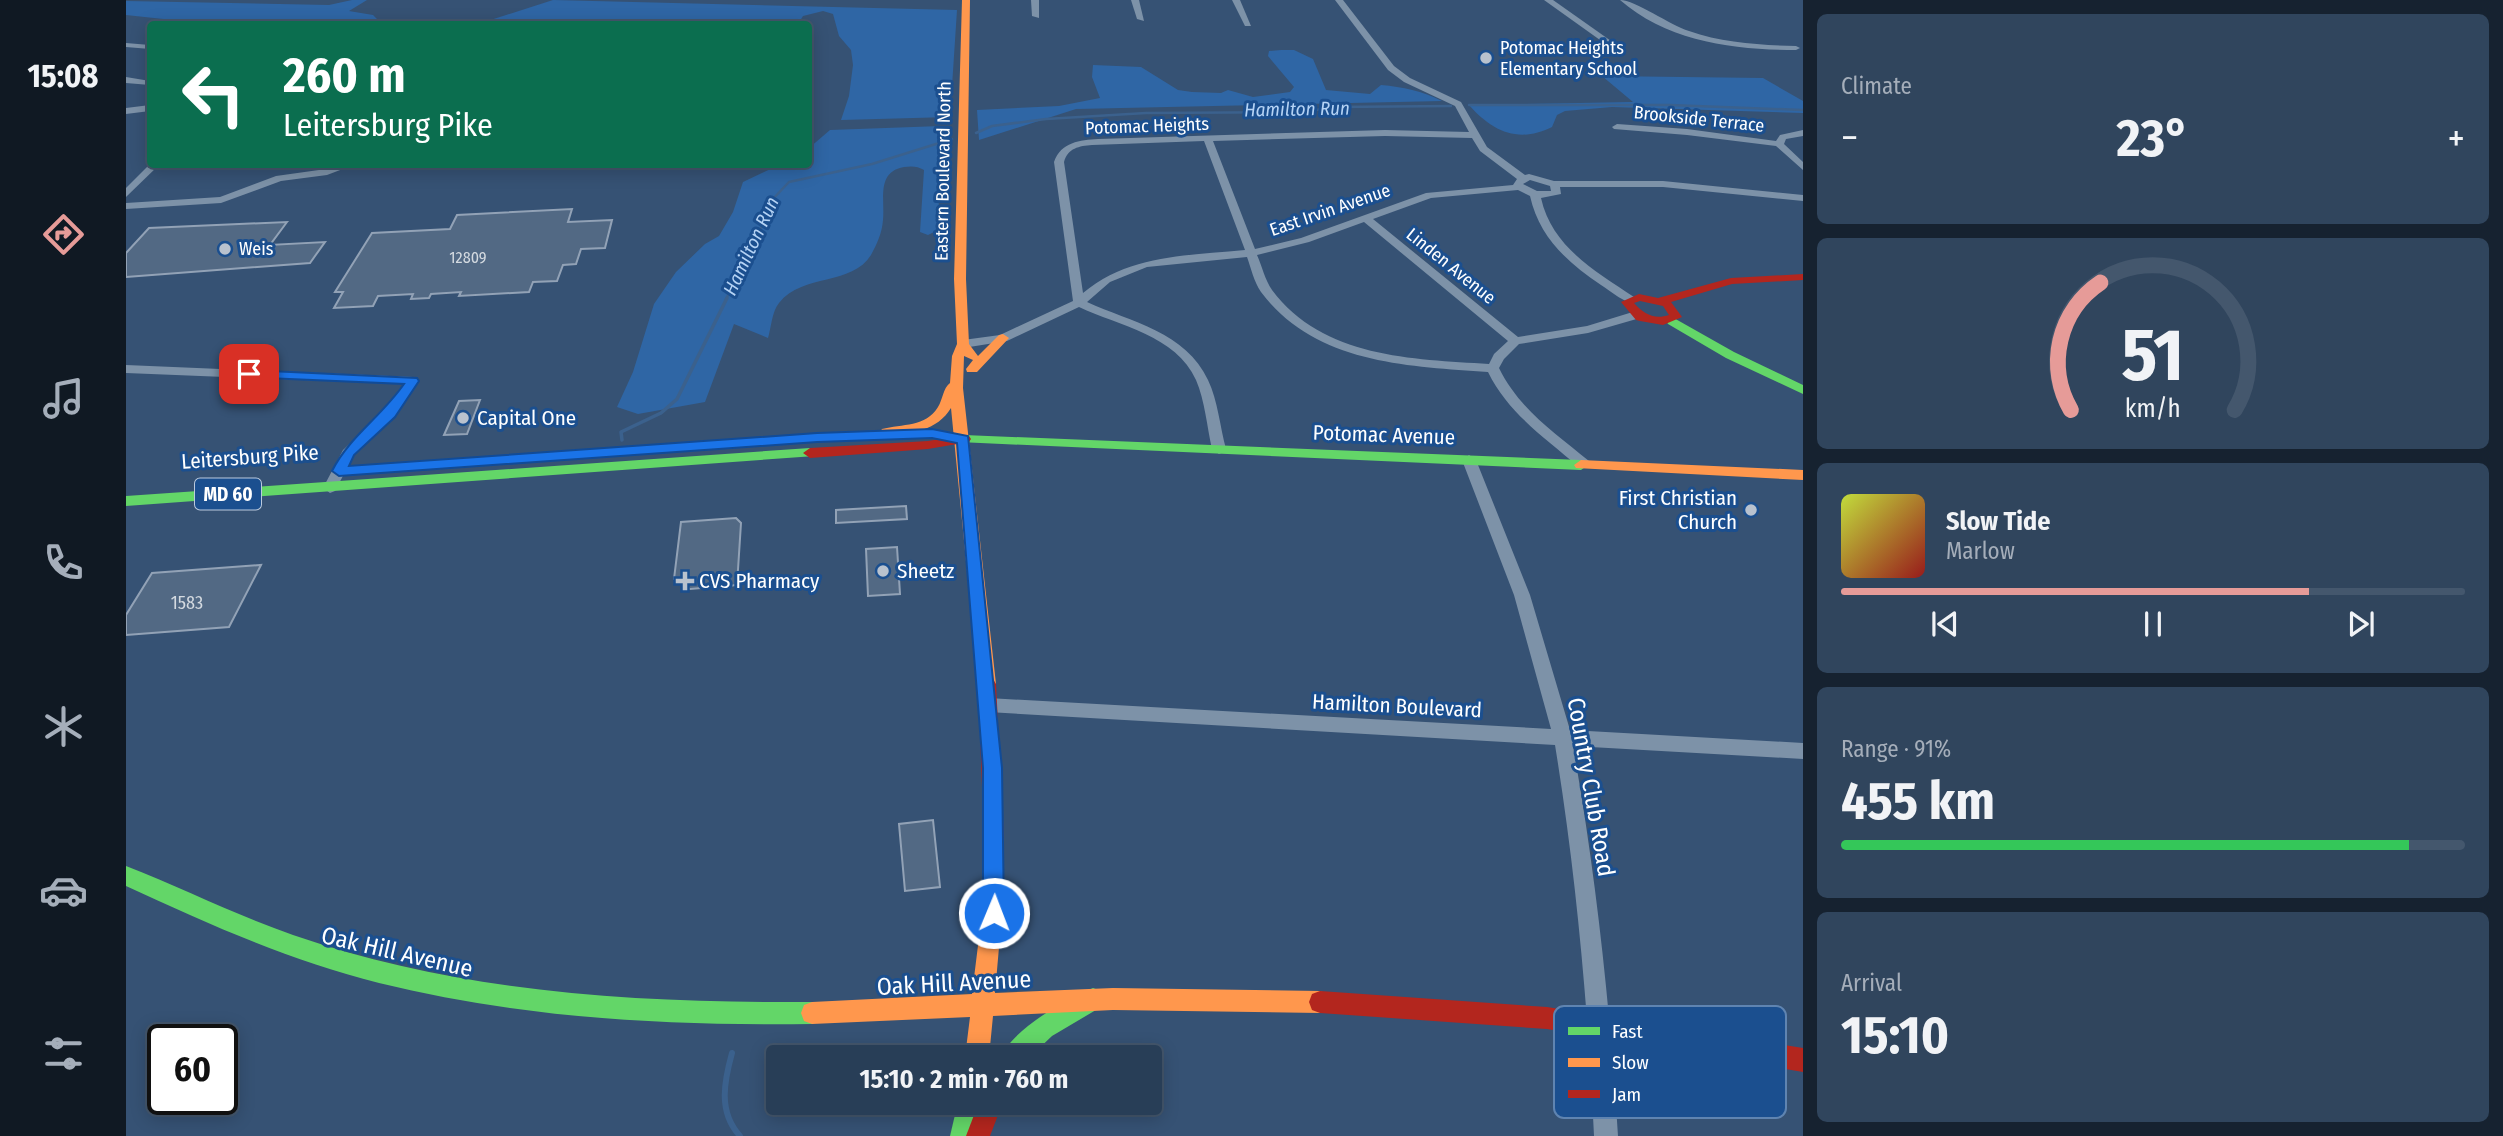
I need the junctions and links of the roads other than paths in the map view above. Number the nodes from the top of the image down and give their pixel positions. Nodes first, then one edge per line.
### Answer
1 (966, 0) edge
2 (1035, 0) edge
3 (1135, 0) edge
4 (1236, 0) edge
5 (1339, 0) edge
6 (1548, 0) edge
7 (1624, 0) edge
8 (1037, 16) dead end
9 (1141, 19) dead end
10 (1248, 24) dead end
11 (126, 45) edge
12 (147, 47) edge
13 (1617, 48) dead end
14 (1796, 48) dead end
15 (126, 80) edge
16 (147, 83) edge
17 (147, 108) edge
18 (126, 111) edge
19 (1617, 127) dead end
20 (1803, 133) edge
21 (1472, 135) junction
22 (1208, 139) junction
23 (1779, 144) junction
24 (1803, 167) edge
25 (152, 168) edge
26 (283, 168) edge
27 (340, 168) edge
28 (279, 178) junction
29 (1520, 182) junction
30 (1555, 185) junction
31 (126, 194) edge
32 (1535, 194) junction
33 (1803, 200) edge
34 (126, 206) edge
35 (1364, 217) junction
36 (1251, 253) junction
37 (1803, 277) edge
38 (1803, 284) edge
39 (1630, 299) junction
40 (1079, 303) junction
41 (1669, 310) junction
42 (1636, 315) junction
43 (1003, 338) junction
44 (1515, 341) junction
45 (963, 344) junction
46 (1493, 368) junction
47 (126, 369) edge
48 (965, 372) junction
49 (1803, 390) edge
50 (817, 438) junction
51 (964, 439) junction
52 (1219, 449) junction
53 (1469, 460) junction
54 (1584, 464) junction
55 (339, 471) junction
56 (1803, 475) edge
57 (126, 486) edge
58 (330, 488) junction
59 (126, 501) edge
60 (988, 705) junction
61 (1563, 739) junction
62 (1803, 751) edge
63 (126, 876) edge
64 (1093, 999) junction
65 (986, 1003) junction
66 (1598, 1006) edge
67 (1554, 1020) edge
68 (979, 1045) edge
69 (1026, 1045) edge
70 (967, 1115) edge
71 (986, 1115) edge
72 (1605, 1118) edge
73 (962, 1136) edge
74 (978, 1136) edge
75 (1606, 1136) edge

1 - 45 main road, Eastern Boulevard North
2 - 8 street
3 - 9 street
4 - 10 street
5 - 21 street
6 - 13 street
7 - 14 street
11 - 12 street
15 - 16 street
17 - 18 street
19 - 23 street, Brookside Terrace
20 - 23 street
21 - 22 street, Potomac Heights
21 - 29 street
22 - 36 street
22 - 40 street, Potomac Heights
23 - 24 street
25 - 31 street
26 - 28 street
27 - 28 street
28 - 34 street
29 - 30 street
29 - 32 street
29 - 35 street, East Irvin Avenue
30 - 32 street
30 - 33 street
32 - 39 street
35 - 36 street, East Irvin Avenue
35 - 44 street, Linden Avenue
36 - 40 street, East Irvin Avenue
36 - 46 street
37 - 41 main road
38 - 41 main road
39 - 41 main road
39 - 42 main road
40 - 43 street, East Irvin Avenue
40 - 52 street
41 - 42 main road
41 - 49 main road
42 - 44 street
43 - 45 street, East Irvin Avenue
43 - 48 main road
44 - 46 street
45 - 48 main road, Eastern Boulevard North
46 - 54 street
47 - 55 street
48 - 50 main road
48 - 51 main road, Eastern Boulevard North
50 - 51 main road, Leitersburg Pike / MD 60
50 - 55 main road, Leitersburg Pike / MD 60
51 - 52 main road, Potomac Avenue
51 - 58 main road, Leitersburg Pike / MD 60
51 - 60 main road, Eastern Boulevard North
52 - 53 main road, Potomac Avenue
53 - 54 main road, Potomac Avenue
53 - 61 street, Country Club Road
54 - 56 main road, Potomac Avenue
55 - 57 main road, Leitersburg Pike / MD 60
55 - 58 street
58 - 59 main road, Leitersburg Pike / MD 60
60 - 61 street, Hamilton Boulevard
60 - 65 main road, Eastern Boulevard North
61 - 62 street, Hamilton Boulevard
61 - 66 street, Country Club Road
63 - 65 main road, Oak Hill Avenue
64 - 65 main road, Oak Hill Avenue
64 - 67 main road, Oak Hill Avenue
64 - 69 main road
65 - 68 main road, Eastern Boulevard North
70 - 73 main road
71 - 74 main road
72 - 75 street, Country Club Road

